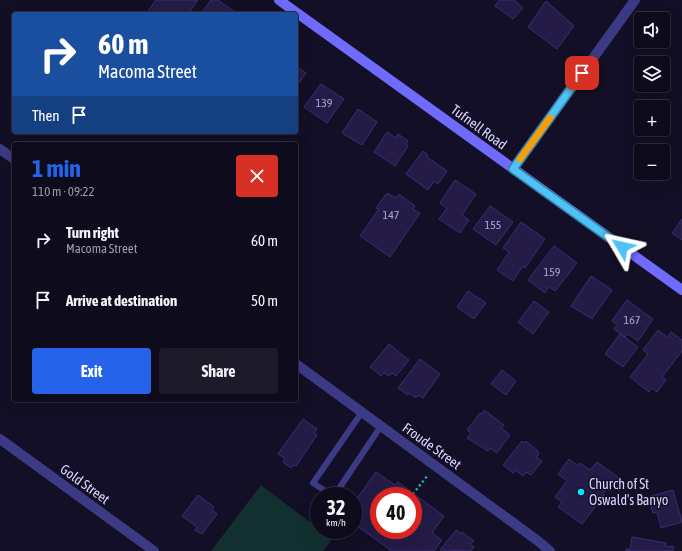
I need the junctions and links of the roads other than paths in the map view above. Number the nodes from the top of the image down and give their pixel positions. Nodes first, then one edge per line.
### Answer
1 (279, 0) edge
2 (635, 0) edge
3 (296, 12) edge
4 (298, 14) edge
5 (0, 149) edge
6 (12, 158) edge
7 (513, 169) junction
8 (682, 290) edge
9 (298, 365) edge
10 (362, 412) junction
11 (381, 426) junction
12 (0, 439) edge
13 (319, 487) edge
14 (339, 487) edge
15 (154, 551) edge
16 (550, 551) edge

1 - 3 street, Tufnell Road
2 - 7 street
4 - 7 street, Tufnell Road
5 - 6 street
7 - 8 street, Tufnell Road
9 - 10 street, Froude Street
10 - 11 street, Froude Street
10 - 13 lane
11 - 14 lane
11 - 16 street, Froude Street
12 - 15 street, Gold Street

